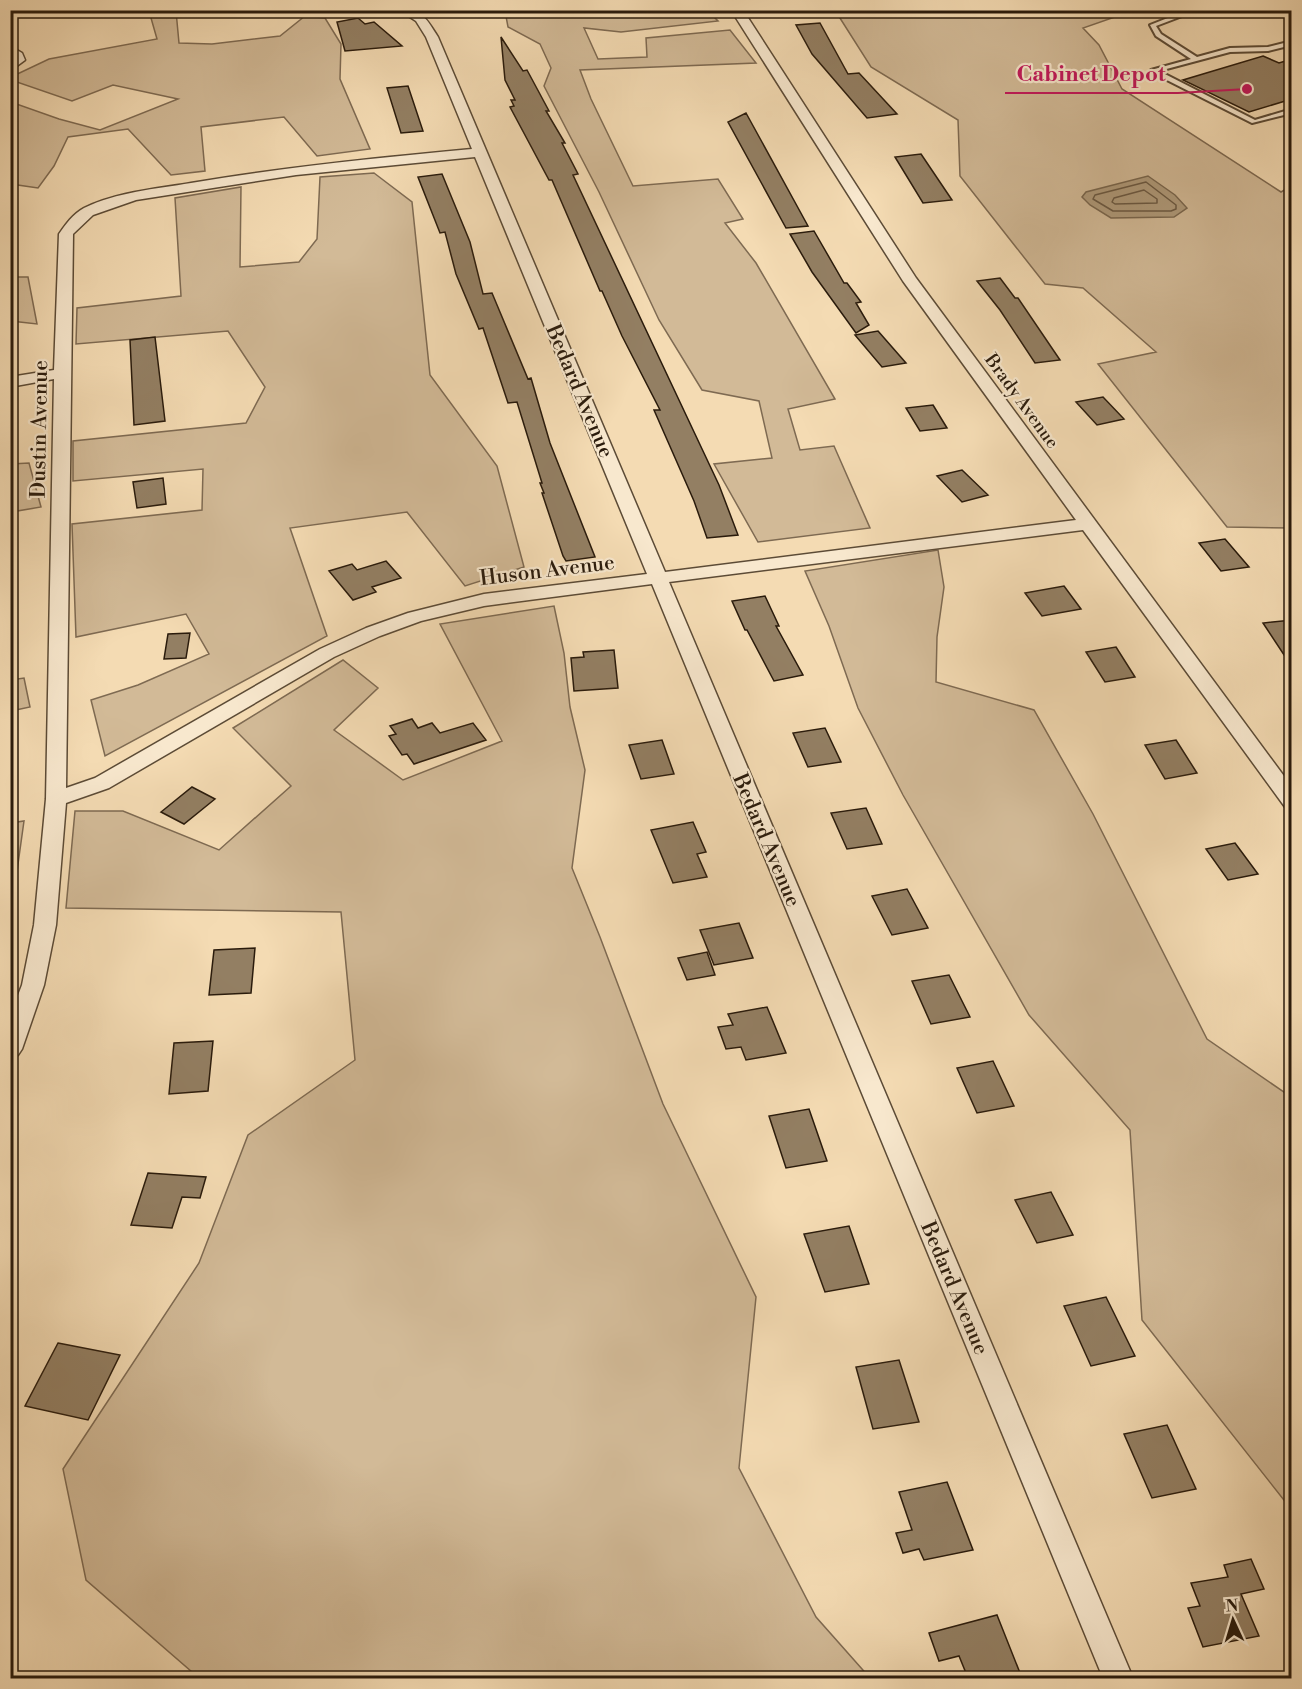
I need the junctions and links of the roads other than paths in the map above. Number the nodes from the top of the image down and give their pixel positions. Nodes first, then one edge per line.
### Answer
1 (405, 10) edge
2 (737, 10) edge
3 (1195, 10) edge
4 (1292, 43) edge
5 (10, 50) edge
6 (1196, 59) junction
7 (10, 67) edge
8 (1292, 111) edge
9 (480, 152) junction
10 (62, 373) junction
11 (10, 382) edge
12 (1088, 524) junction
13 (658, 579) junction
14 (56, 800) junction
15 (1292, 802) edge
16 (10, 1048) edge
17 (1118, 1678) edge

1 - 9 street, Bedard Avenue
2 - 12 street, Brady Avenue
3 - 6 lane
4 - 6 lane
5 - 7 street
6 - 8 lane
9 - 10 street, Dustin Avenue
9 - 13 street, Bedard Avenue
10 - 11 street
10 - 14 street, Dustin Avenue
12 - 13 street, Huson Avenue
12 - 15 street, Brady Avenue
13 - 14 street, Huson Avenue
13 - 17 street, Bedard Avenue
14 - 16 street, Dustin Avenue

